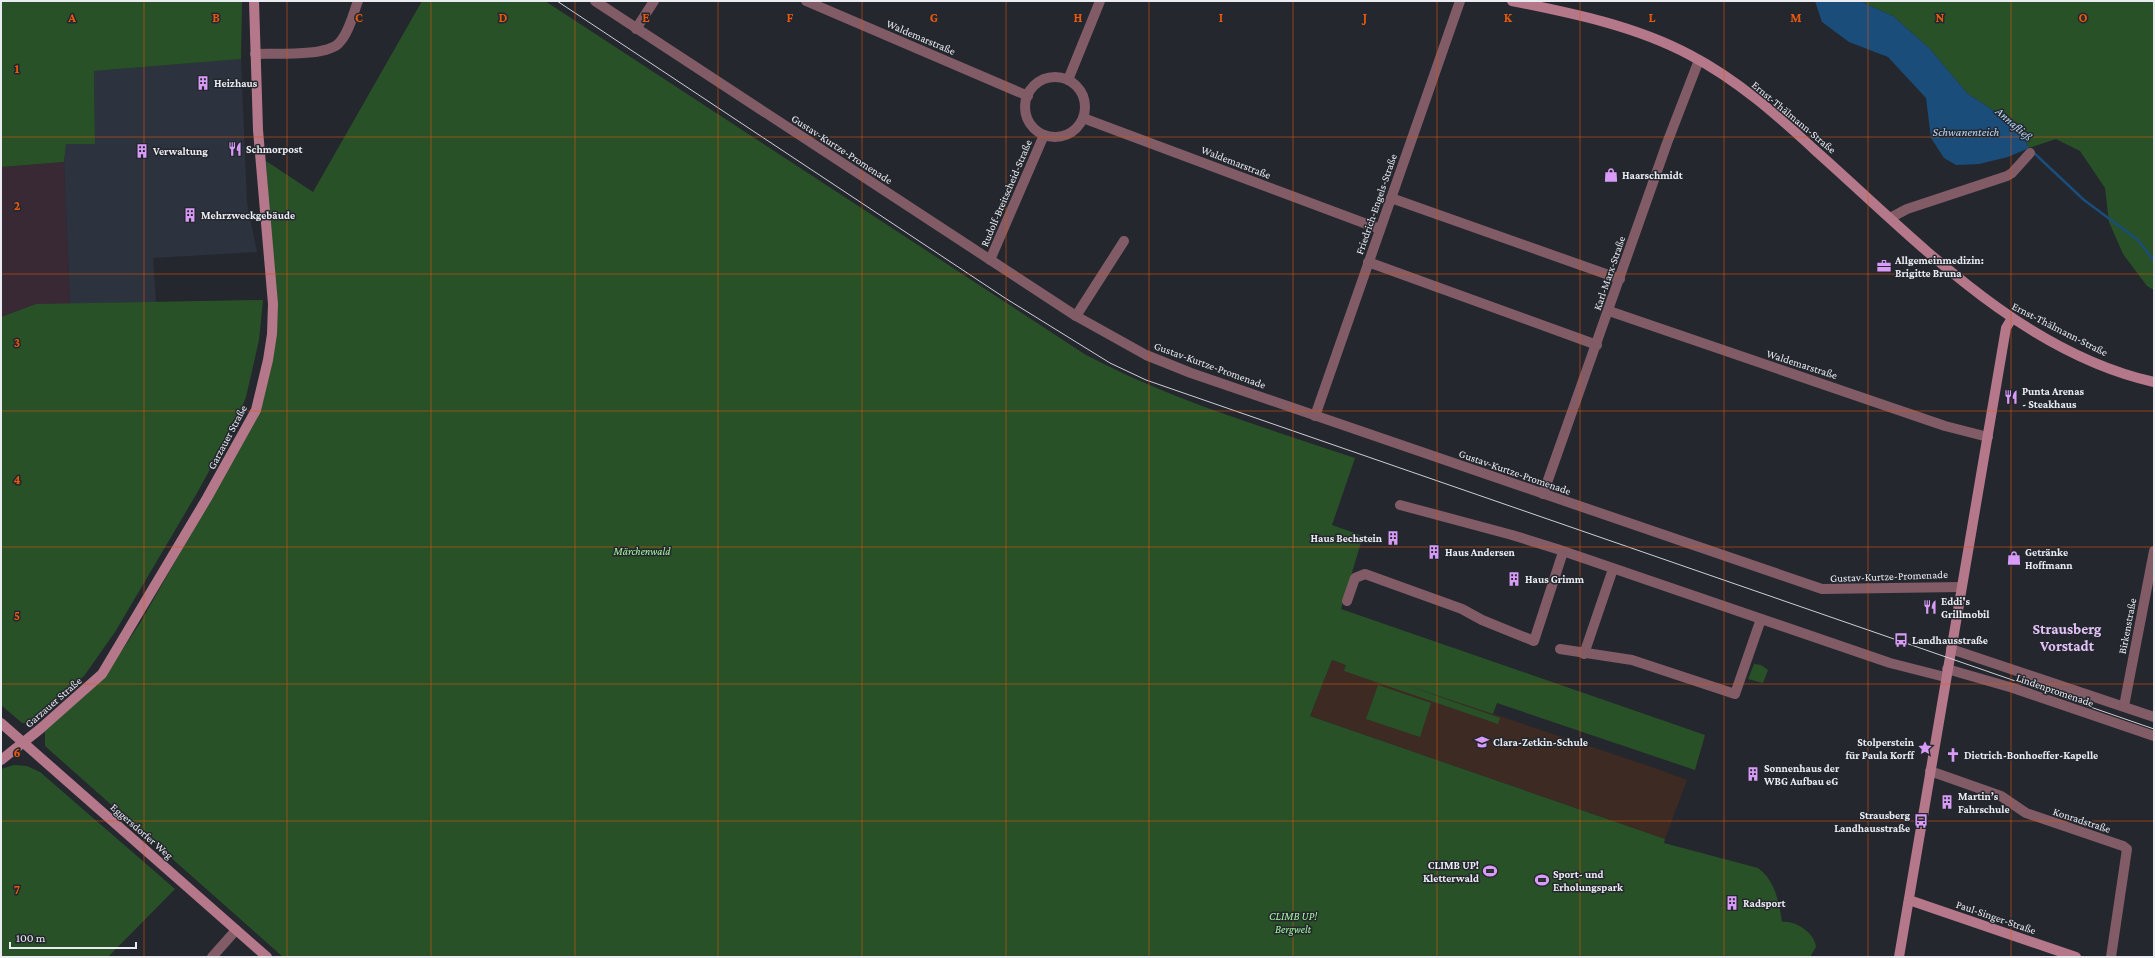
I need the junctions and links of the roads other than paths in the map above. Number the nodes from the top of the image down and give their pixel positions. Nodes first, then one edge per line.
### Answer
1 (254, 1) edge
2 (358, 1) edge
3 (595, 1) edge
4 (654, 1) edge
5 (806, 1) edge
6 (1100, 1) edge
7 (1460, 1) edge
8 (1512, 1) edge
9 (636, 28) junction
10 (254, 54) junction
11 (1699, 60) junction
12 (1068, 80) junction
13 (1028, 96) junction
14 (1083, 118) junction
15 (1044, 135) junction
16 (2030, 153) dead end
17 (1391, 198) junction
18 (1890, 218) junction
19 (1380, 229) junction
20 (1124, 241) dead end
21 (990, 260) junction
22 (1368, 262) junction
23 (1620, 279) junction
24 (1609, 311) junction
25 (1076, 316) junction
26 (2012, 318) junction
27 (1597, 345) junction
28 (2154, 382) edge
29 (1315, 416) junction
30 (1988, 438) junction
31 (1543, 494) junction
32 (1400, 505) dead end
33 (2154, 551) edge
34 (1563, 552) junction
35 (1613, 569) junction
36 (1961, 587) junction
37 (1347, 601) dead end
38 (1761, 619) junction
39 (1560, 649) dead end
40 (1951, 649) junction
41 (1584, 654) junction
42 (1946, 673) junction
43 (2124, 706) junction
44 (2154, 717) edge
45 (1, 723) edge
46 (2154, 736) edge
47 (24, 742) junction
48 (1, 760) edge
49 (1930, 771) junction
50 (1909, 900) junction
51 (236, 930) junction
52 (212, 957) edge
53 (267, 957) edge
54 (1899, 957) edge
55 (2076, 957) edge
56 (2111, 957) edge

1 - 10 street, Garzauer Straße
2 - 10 street
3 - 9 street, Gustav-Kurtze-Promenade
4 - 9 street
5 - 13 street, Waldemarstraße
6 - 12 street
7 - 17 street, Friedrich-Engels-Straße
8 - 11 street, Ernst-Thälmann-Straße
9 - 21 street, Gustav-Kurtze-Promenade
10 - 47 street, Garzauer Straße
11 - 18 street, Ernst-Thälmann-Straße
11 - 23 street, Karl-Marx-Straße
12 - 13 street
12 - 14 street
13 - 15 street, Rudolf-Breitscheid-Straße
14 - 15 street, Rudolf-Breitscheid-Straße
14 - 19 street, Waldemarstraße
15 - 21 street, Rudolf-Breitscheid-Straße
16 - 18 street
17 - 19 street, Friedrich-Engels-Straße
17 - 23 street
18 - 26 street, Ernst-Thälmann-Straße
19 - 22 street, Friedrich-Engels-Straße
20 - 25 street
21 - 25 street, Gustav-Kurtze-Promenade
22 - 27 street
22 - 29 street, Friedrich-Engels-Straße
23 - 24 street, Karl-Marx-Straße
24 - 27 street, Karl-Marx-Straße
24 - 30 street, Waldemarstraße
25 - 29 street, Gustav-Kurtze-Promenade
26 - 28 street, Ernst-Thälmann-Straße
26 - 30 street
27 - 31 street, Karl-Marx-Straße
29 - 31 street, Gustav-Kurtze-Promenade
30 - 36 street
31 - 36 street, Gustav-Kurtze-Promenade
32 - 34 street
33 - 43 street, Birkenstraße
34 - 35 street
34 - 37 street
35 - 38 street
35 - 41 street
36 - 40 street
38 - 41 street
38 - 42 street
39 - 41 street
40 - 42 street
40 - 43 street, Lindenpromenade
42 - 46 street, Lindenpromenade
42 - 49 street
43 - 44 street, Lindenpromenade
45 - 47 street, Eggersdorfer Weg
47 - 48 street, Garzauer Straße
47 - 51 street, Eggersdorfer Weg
49 - 50 street
49 - 56 street, Konradstraße
50 - 54 street
50 - 55 street, Paul-Singer-Straße
51 - 52 street
51 - 53 street, Eggersdorfer Weg

